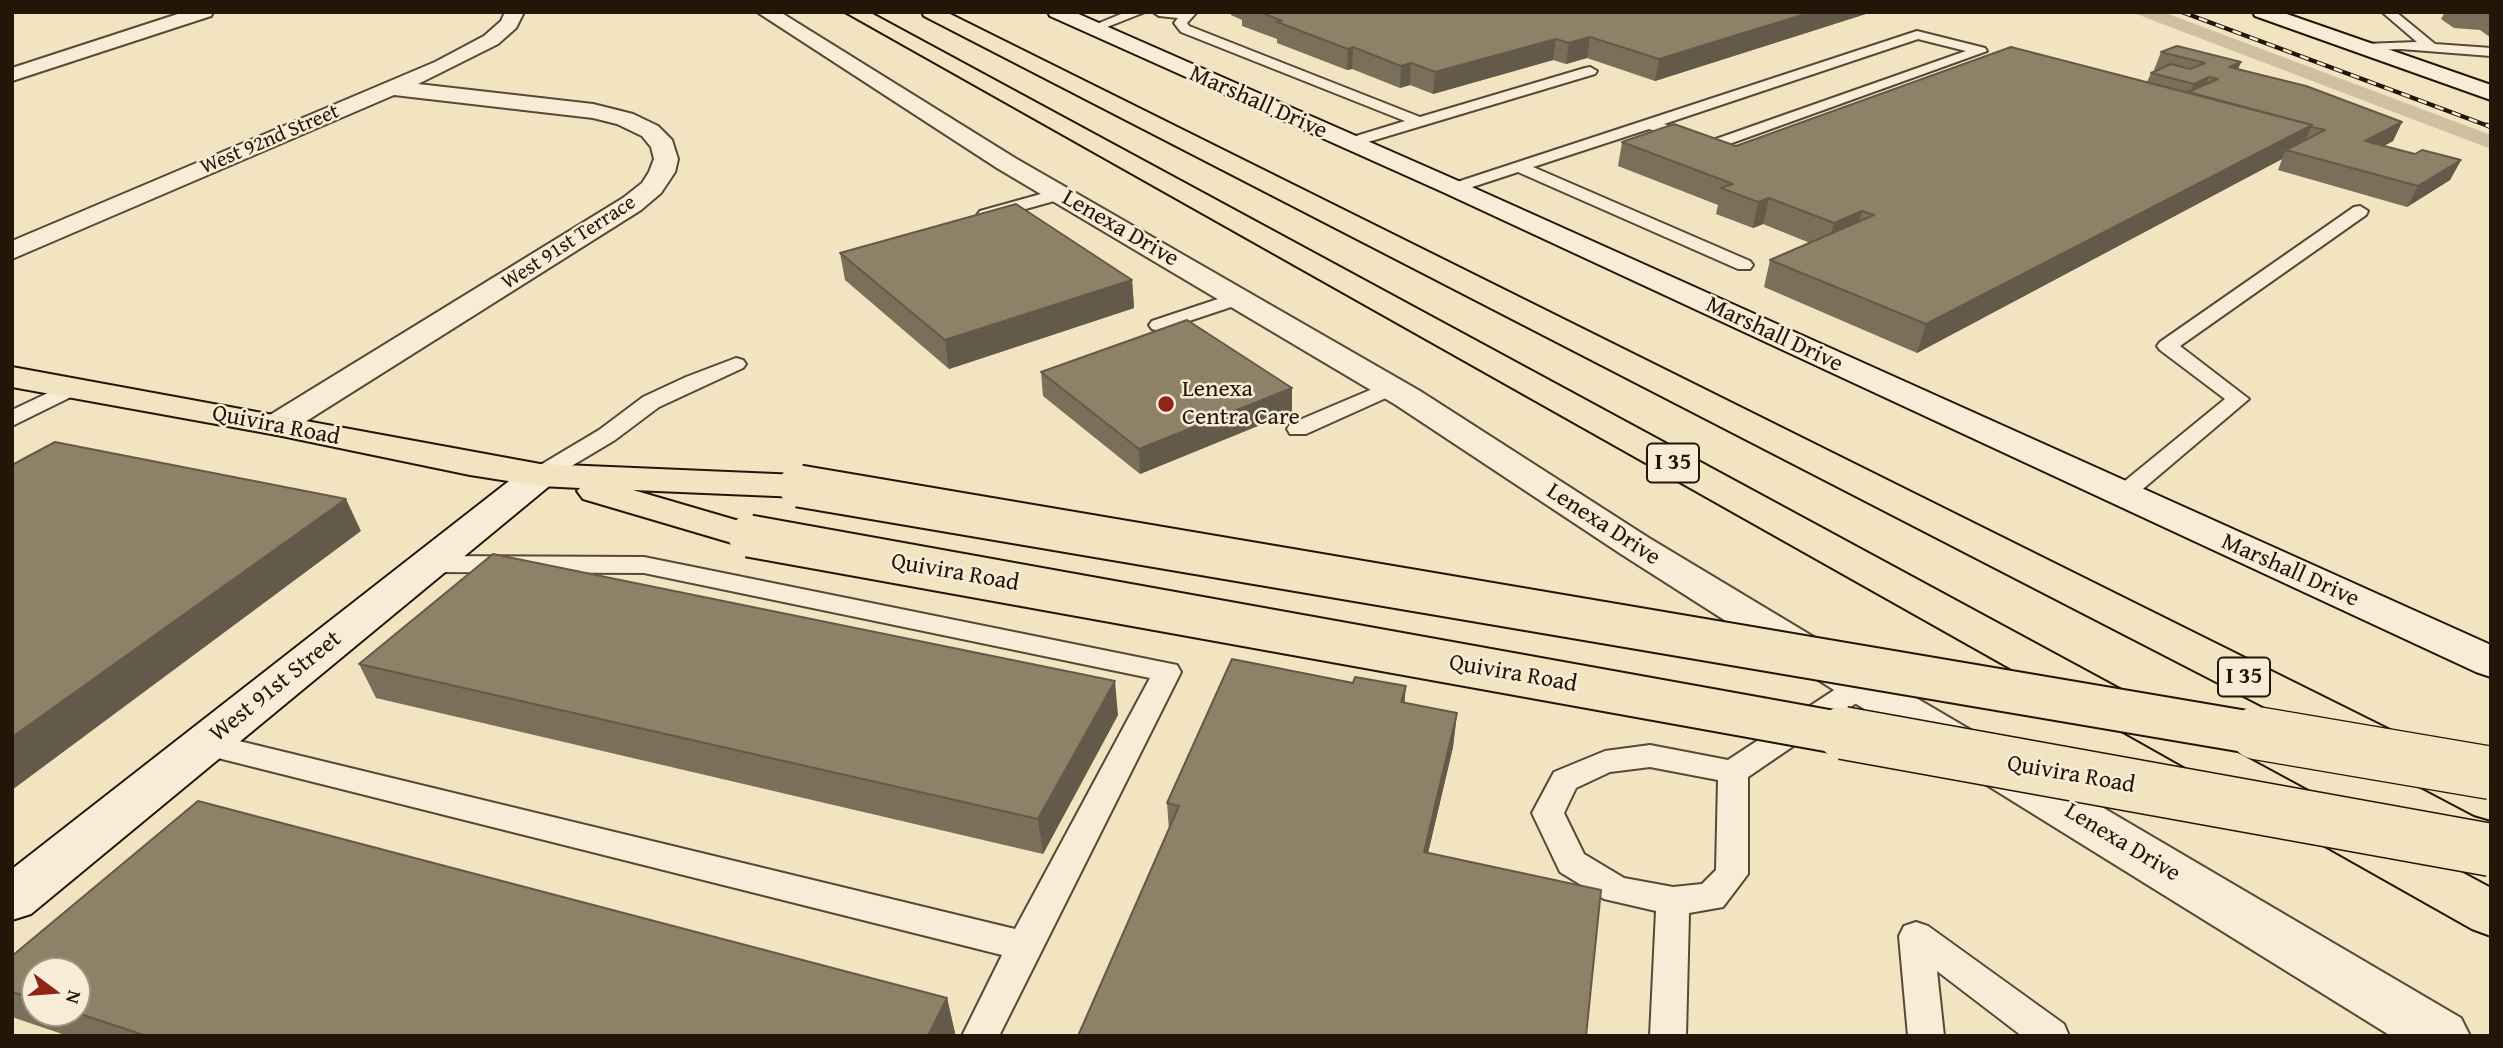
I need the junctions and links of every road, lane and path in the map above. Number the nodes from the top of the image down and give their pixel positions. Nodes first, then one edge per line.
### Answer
1 (204, 12) edge
2 (515, 12) edge
3 (766, 12) edge
4 (854, 12) edge
5 (931, 12) edge
6 (1057, 12) edge
7 (1139, 12) edge
8 (1159, 12) edge
9 (2262, 12) edge
10 (2388, 12) edge
11 (1190, 13) edge
12 (1093, 28) junction
13 (2431, 47) junction
14 (2363, 48) junction
15 (2491, 51) edge
16 (1590, 71) edge
17 (12, 75) edge
18 (392, 88) junction
19 (2487, 92) edge
20 (1420, 122) junction
21 (1650, 124) junction
22 (1348, 143) junction
23 (1520, 166) junction
24 (1454, 188) junction
25 (1059, 194) junction
26 (2360, 211) dead end
27 (979, 217) edge
28 (12, 251) edge
29 (1744, 265) dead end
30 (1239, 298) junction
31 (1159, 326) dead end
32 (736, 364) dead end
33 (12, 377) edge
34 (71, 388) junction
35 (1389, 388) junction
36 (12, 419) edge
37 (277, 425) junction
38 (1298, 429) dead end
39 (540, 475) junction
40 (2123, 494) junction
41 (430, 564) junction
42 (2491, 662) edge
43 (1861, 686) junction
44 (206, 744) junction
45 (1733, 772) junction
46 (2491, 774) edge
47 (2491, 802) edge
48 (2491, 850) edge
49 (12, 899) edge
50 (1673, 901) junction
51 (2491, 914) edge
52 (1024, 946) junction
53 (980, 1036) edge
54 (1668, 1036) edge
55 (1926, 1036) edge
56 (2051, 1036) edge
57 (2441, 1036) edge

1 - 17 street
2 - 18 street, West 92nd Street
3 - 25 street, Lenexa Drive
4 - 51 main road, I 35
5 - 47 main road, I 35
6 - 12 street, Marshall Drive
7 - 12 lane
8 - 11 lane
9 - 14 street
10 - 13 lane
11 - 20 lane
12 - 22 street, Marshall Drive
13 - 14 lane
13 - 15 lane
14 - 19 street
16 - 20 lane
18 - 28 street, West 92nd Street
18 - 37 street, West 91st Terrace
20 - 22 lane
21 - 21 lane
21 - 23 lane
22 - 24 street, Marshall Drive
23 - 24 lane
23 - 29 lane
24 - 40 street, Marshall Drive
25 - 27 lane
25 - 30 street, Lenexa Drive
26 - 40 lane
30 - 31 lane
30 - 35 street, Lenexa Drive
32 - 39 lane
33 - 34 main road, Quivira Road
34 - 36 lane
34 - 37 main road, Quivira Road
35 - 38 lane
35 - 43 street, Lenexa Drive
37 - 39 main road, Quivira Road
39 - 41 street, West 91st Street
39 - 46 main road, Quivira Road, bridge
39 - 48 main road, Quivira Road, bridge
40 - 42 street, Marshall Drive
41 - 44 street, West 91st Street
41 - 52 lane
43 - 45 lane
43 - 57 street, Lenexa Drive
44 - 49 street, West 91st Street
44 - 52 lane
45 - 50 lane
45 - 50 lane
50 - 54 lane
52 - 53 lane
55 - 56 lane

